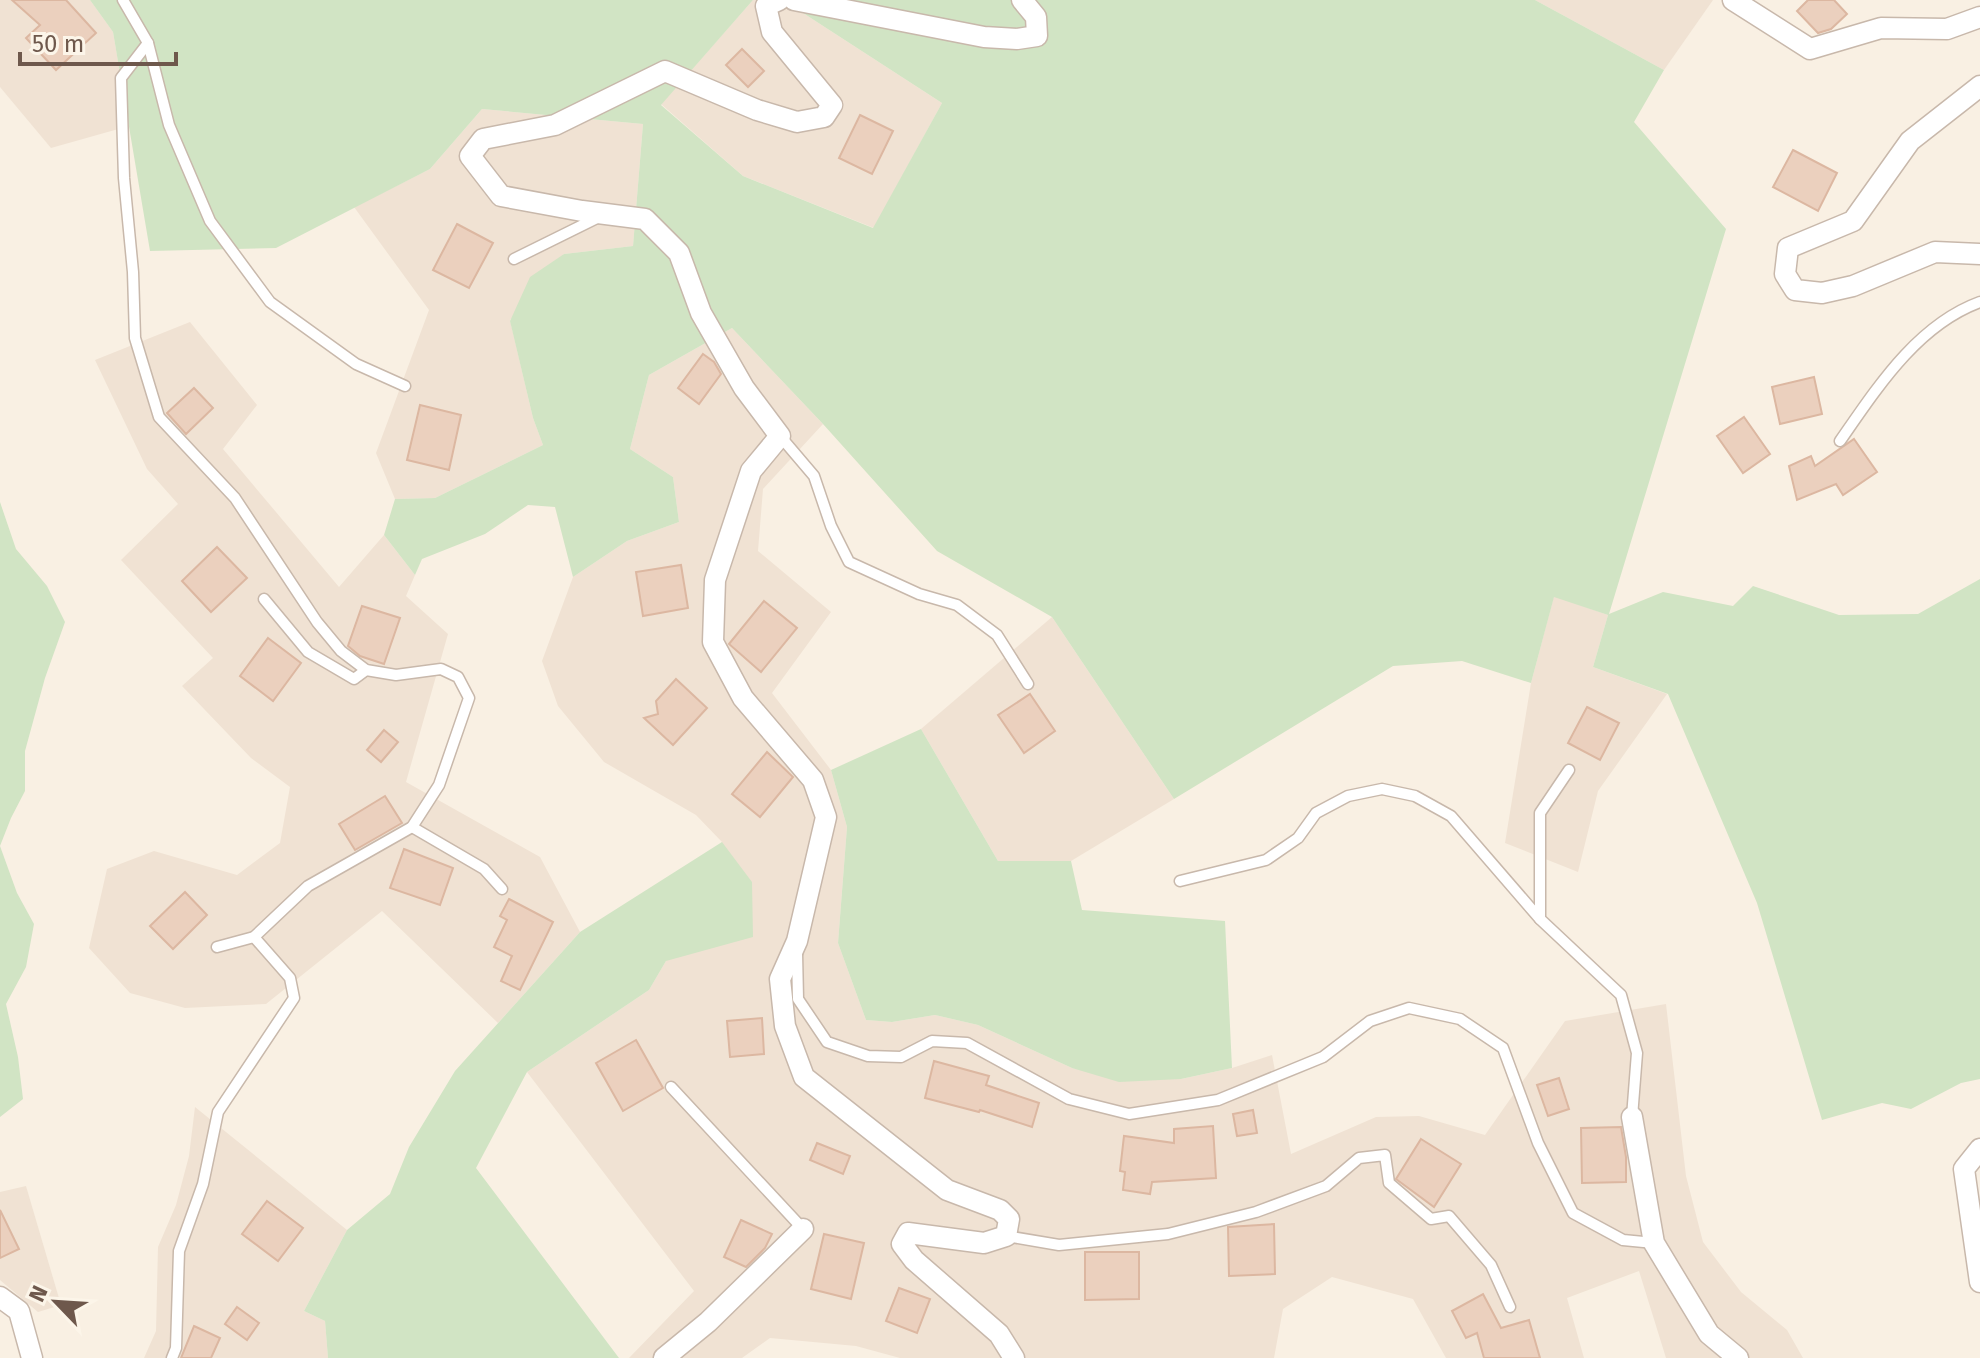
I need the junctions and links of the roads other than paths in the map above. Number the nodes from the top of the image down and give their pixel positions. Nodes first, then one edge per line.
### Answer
1 (123, 0) edge
2 (779, 0) edge
3 (794, 0) edge
4 (1022, 0) edge
5 (1733, 0) edge
6 (1980, 17) edge
7 (148, 43) junction
8 (1980, 86) edge
9 (605, 214) junction
10 (1980, 254) edge
11 (514, 259) dead end
12 (1980, 302) edge
13 (405, 386) dead end
14 (780, 436) junction
15 (1840, 441) dead end
16 (264, 599) dead end
17 (366, 670) junction
18 (1028, 684) dead end
19 (1569, 770) dead end
20 (412, 827) junction
21 (1180, 881) dead end
22 (502, 889) dead end
23 (1540, 919) junction
24 (254, 937) junction
25 (797, 941) junction
26 (217, 947) dead end
27 (671, 1087) dead end
28 (1632, 1117) joint
29 (1980, 1149) edge
30 (1972, 1175) edge
31 (803, 1229) joint
32 (1006, 1236) junction
33 (1654, 1243) junction
34 (1980, 1282) edge
35 (0, 1297) edge
36 (1510, 1307) dead end
37 (32, 1358) edge
38 (172, 1358) edge
39 (664, 1358) edge
40 (1014, 1358) edge
41 (1738, 1358) edge

1 - 7 lane
2 - 9 street
3 - 4 street
5 - 6 street
7 - 13 lane
7 - 17 lane
8 - 10 street
9 - 11 lane
9 - 14 street
12 - 15 lane
14 - 18 lane
14 - 25 street
16 - 17 lane
17 - 20 lane
19 - 23 lane
20 - 22 lane
20 - 24 lane
21 - 23 lane
23 - 28 lane
24 - 26 lane
24 - 38 lane
25 - 32 street
25 - 33 lane
27 - 31 lane
28 - 33 street
29 - 30 street
30 - 34 street
31 - 39 street
32 - 36 lane
32 - 40 street
33 - 41 street
35 - 37 street

